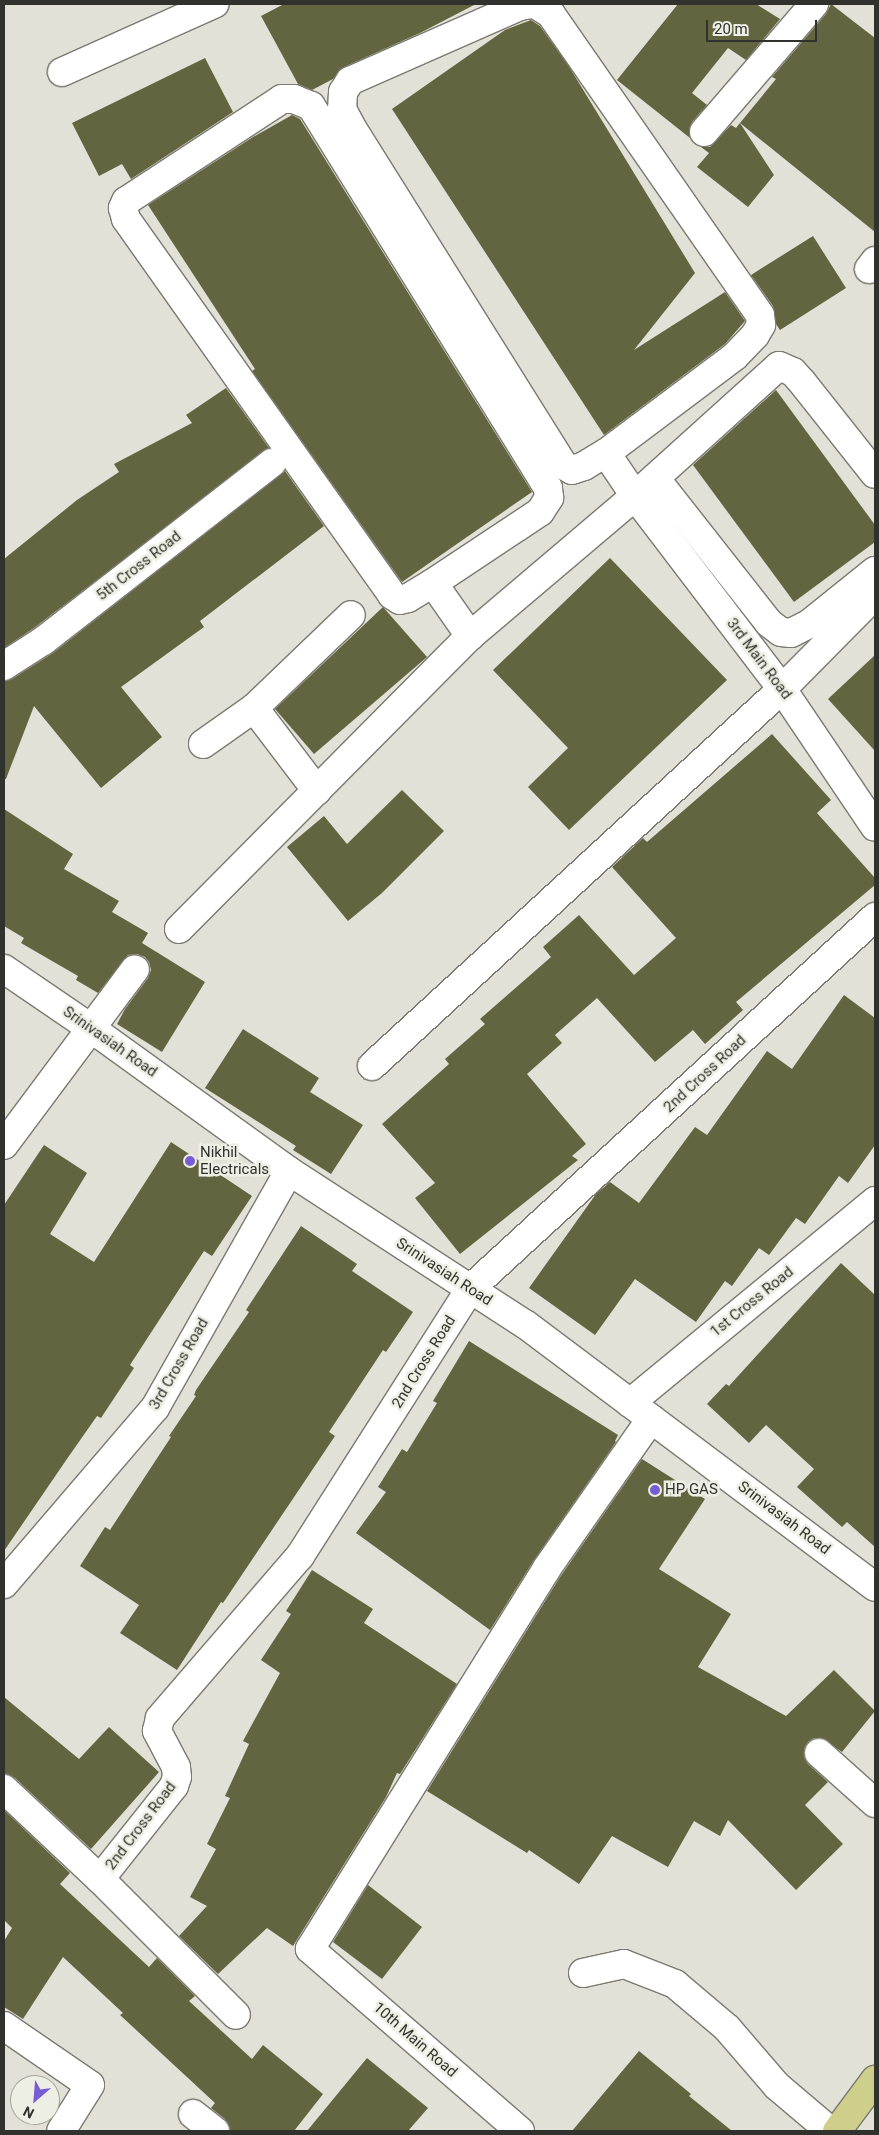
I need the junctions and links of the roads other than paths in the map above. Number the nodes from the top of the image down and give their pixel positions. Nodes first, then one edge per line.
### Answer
1 (214, 4) edge
2 (534, 4) edge
3 (814, 4) edge
4 (62, 72) dead end
5 (704, 132) dead end
6 (606, 453) junction
7 (272, 463) dead end
8 (875, 474) edge
9 (645, 487) junction
10 (875, 571) edge
11 (433, 582) junction
12 (875, 595) edge
13 (351, 615) dead end
14 (470, 636) junction
15 (4, 666) edge
16 (782, 690) junction
17 (254, 708) junction
18 (203, 744) dead end
19 (317, 791) junction
20 (875, 828) edge
21 (875, 917) edge
22 (179, 929) dead end
23 (4, 969) edge
24 (135, 969) dead end
25 (92, 1029) junction
26 (372, 1066) dead end
27 (4, 1145) edge
28 (289, 1171) junction
29 (875, 1202) edge
30 (470, 1289) junction
31 (630, 1403) junction
32 (651, 1419) junction
33 (4, 1584) edge
34 (875, 1587) edge
35 (819, 1753) dead end
36 (4, 1789) edge
37 (875, 1803) edge
38 (100, 1879) junction
39 (583, 1973) dead end
40 (236, 2015) dead end
41 (4, 2026) edge
42 (875, 2080) edge
43 (193, 2114) dead end
44 (61, 2131) edge
45 (216, 2131) edge
46 (520, 2131) edge
47 (830, 2131) edge
48 (837, 2131) edge

1 - 4 street
2 - 6 street
2 - 6 street
3 - 5 street
6 - 9 street
7 - 15 street, 5th Cross Road
8 - 9 street
9 - 10 street
9 - 14 street
9 - 16 street, 3rd Main Road
11 - 11 street
11 - 14 street
12 - 16 street
13 - 17 street
14 - 19 street
16 - 20 street, 3rd Main Road
16 - 26 street
17 - 18 street
17 - 19 street
19 - 22 street
21 - 30 street, 2nd Cross Road
23 - 25 street, Srinivasiah Road
24 - 25 street
25 - 27 street
25 - 28 street, Srinivasiah Road
28 - 30 street, Srinivasiah Road
28 - 33 street, 3rd Cross Road
29 - 31 street, 1st Cross Road
30 - 31 street, Srinivasiah Road
30 - 38 street, 2nd Cross Road
31 - 32 street, Srinivasiah Road
32 - 34 street, Srinivasiah Road
32 - 46 street, 10th Main Road
35 - 37 street
36 - 38 street
38 - 40 street
39 - 47 street
41 - 44 street
42 - 48 main road
43 - 45 street

